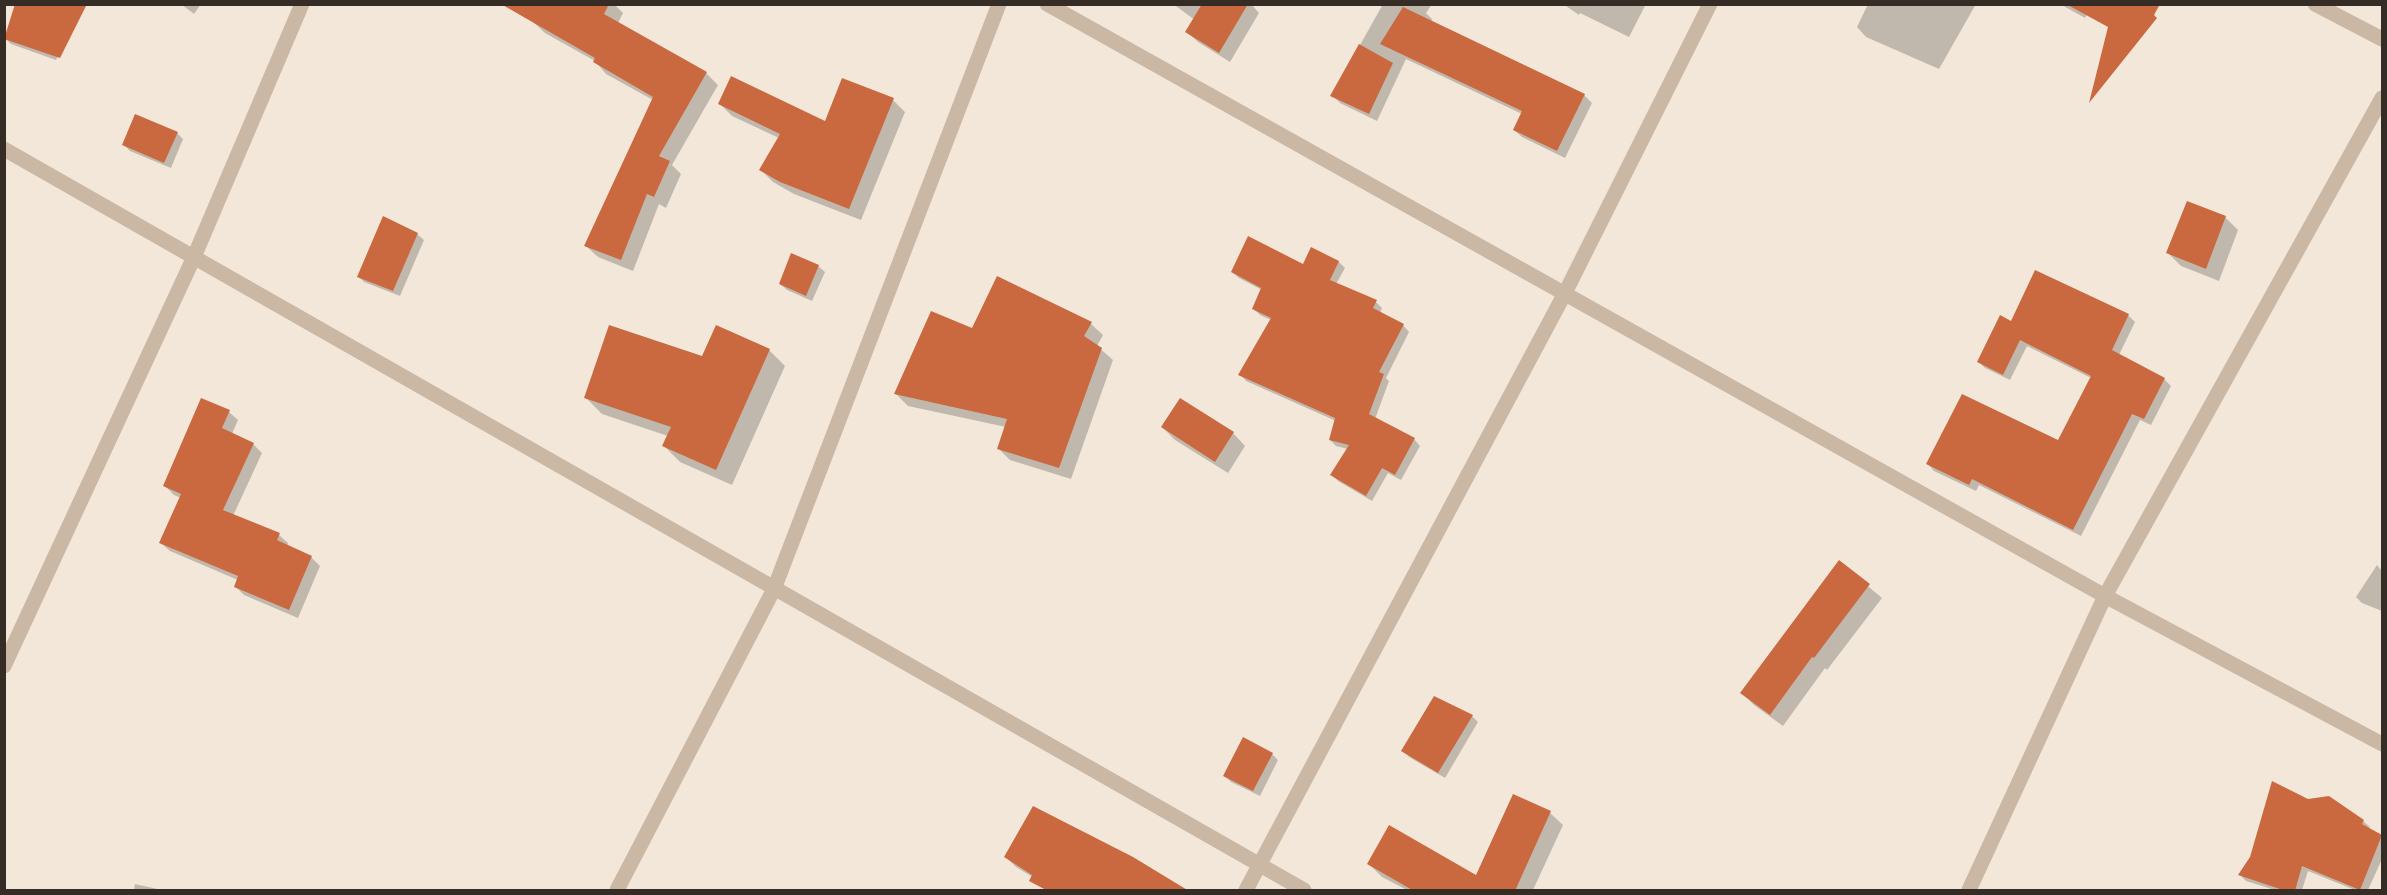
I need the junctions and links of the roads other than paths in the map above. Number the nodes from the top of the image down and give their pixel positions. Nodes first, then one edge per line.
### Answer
1 (302, 4) edge
2 (999, 4) edge
3 (1047, 4) edge
4 (1710, 4) edge
5 (2315, 4) edge
6 (2382, 39) edge
7 (2382, 98) edge
8 (4, 149) edge
9 (194, 257) junction
10 (1565, 293) junction
11 (774, 589) junction
12 (2105, 596) junction
13 (4, 666) edge
14 (2382, 744) edge
15 (1259, 865) junction
16 (617, 891) edge
17 (1246, 891) edge
18 (1304, 891) edge
19 (1969, 891) edge

1 - 9 street
2 - 11 street
3 - 10 street
4 - 10 street
5 - 6 street
7 - 12 street
8 - 9 street
9 - 11 street
9 - 13 street
10 - 12 street
10 - 15 street
11 - 15 street
11 - 16 street
12 - 14 street
12 - 19 street
15 - 17 street
15 - 18 street

